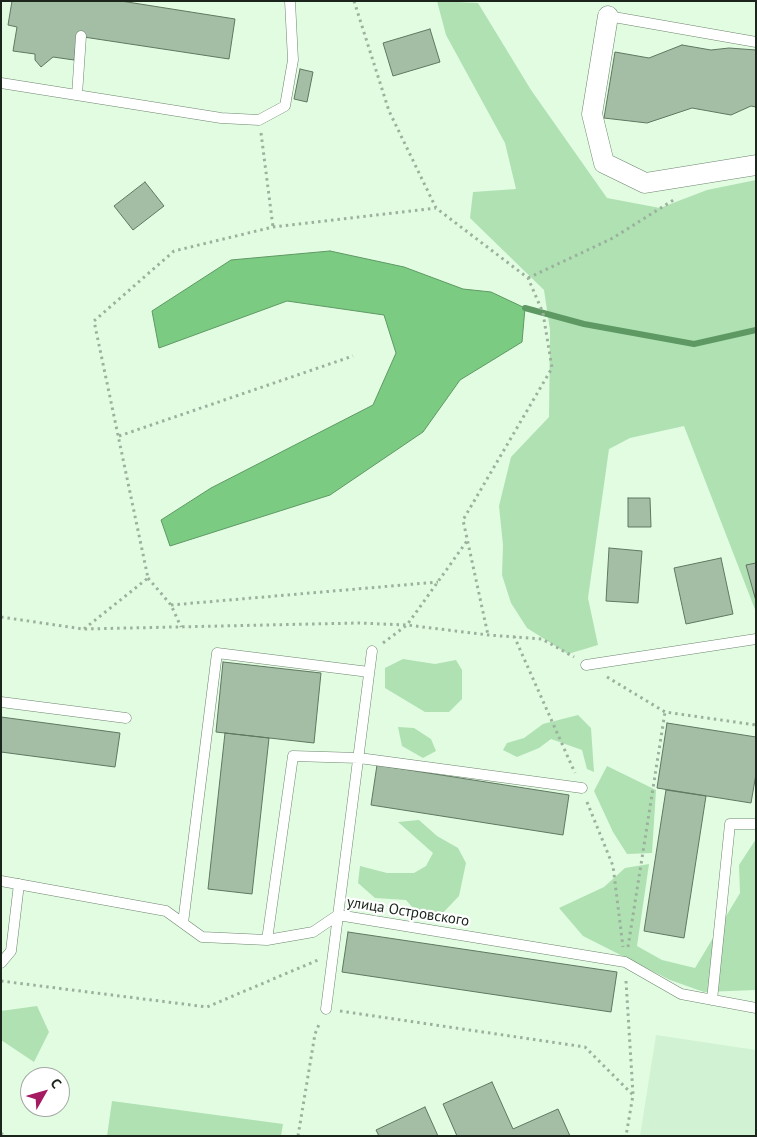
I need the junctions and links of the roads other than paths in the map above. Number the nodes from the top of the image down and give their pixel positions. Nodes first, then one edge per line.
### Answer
1 (290, 1) edge
2 (608, 16) joint
3 (81, 36) dead end
4 (756, 42) edge
5 (1, 84) edge
6 (77, 95) junction
7 (756, 165) edge
8 (756, 639) edge
9 (372, 652) road end
10 (586, 665) dead end
11 (369, 672) junction
12 (1, 702) edge
13 (126, 718) dead end
14 (359, 758) junction
15 (582, 788) dead end
16 (756, 824) edge
17 (1, 881) edge
18 (19, 884) junction
19 (338, 915) junction
20 (183, 923) junction
21 (267, 940) junction
22 (1, 963) edge
23 (712, 1000) junction
24 (756, 1008) edge
25 (326, 1009) road end

1 - 6 lane
2 - 4 lane
2 - 7 street
3 - 6 lane
5 - 6 lane
8 - 10 lane
9 - 11 lane
11 - 14 lane
11 - 20 lane
12 - 13 lane
14 - 15 lane
14 - 19 lane
14 - 21 lane
16 - 23 lane
17 - 18 lane, улица Островского
18 - 20 lane, улица Островского
18 - 22 lane
19 - 21 lane, улица Островского
19 - 23 lane, улица Островского
19 - 25 lane
20 - 21 lane, улица Островского
23 - 24 lane, улица Островского

